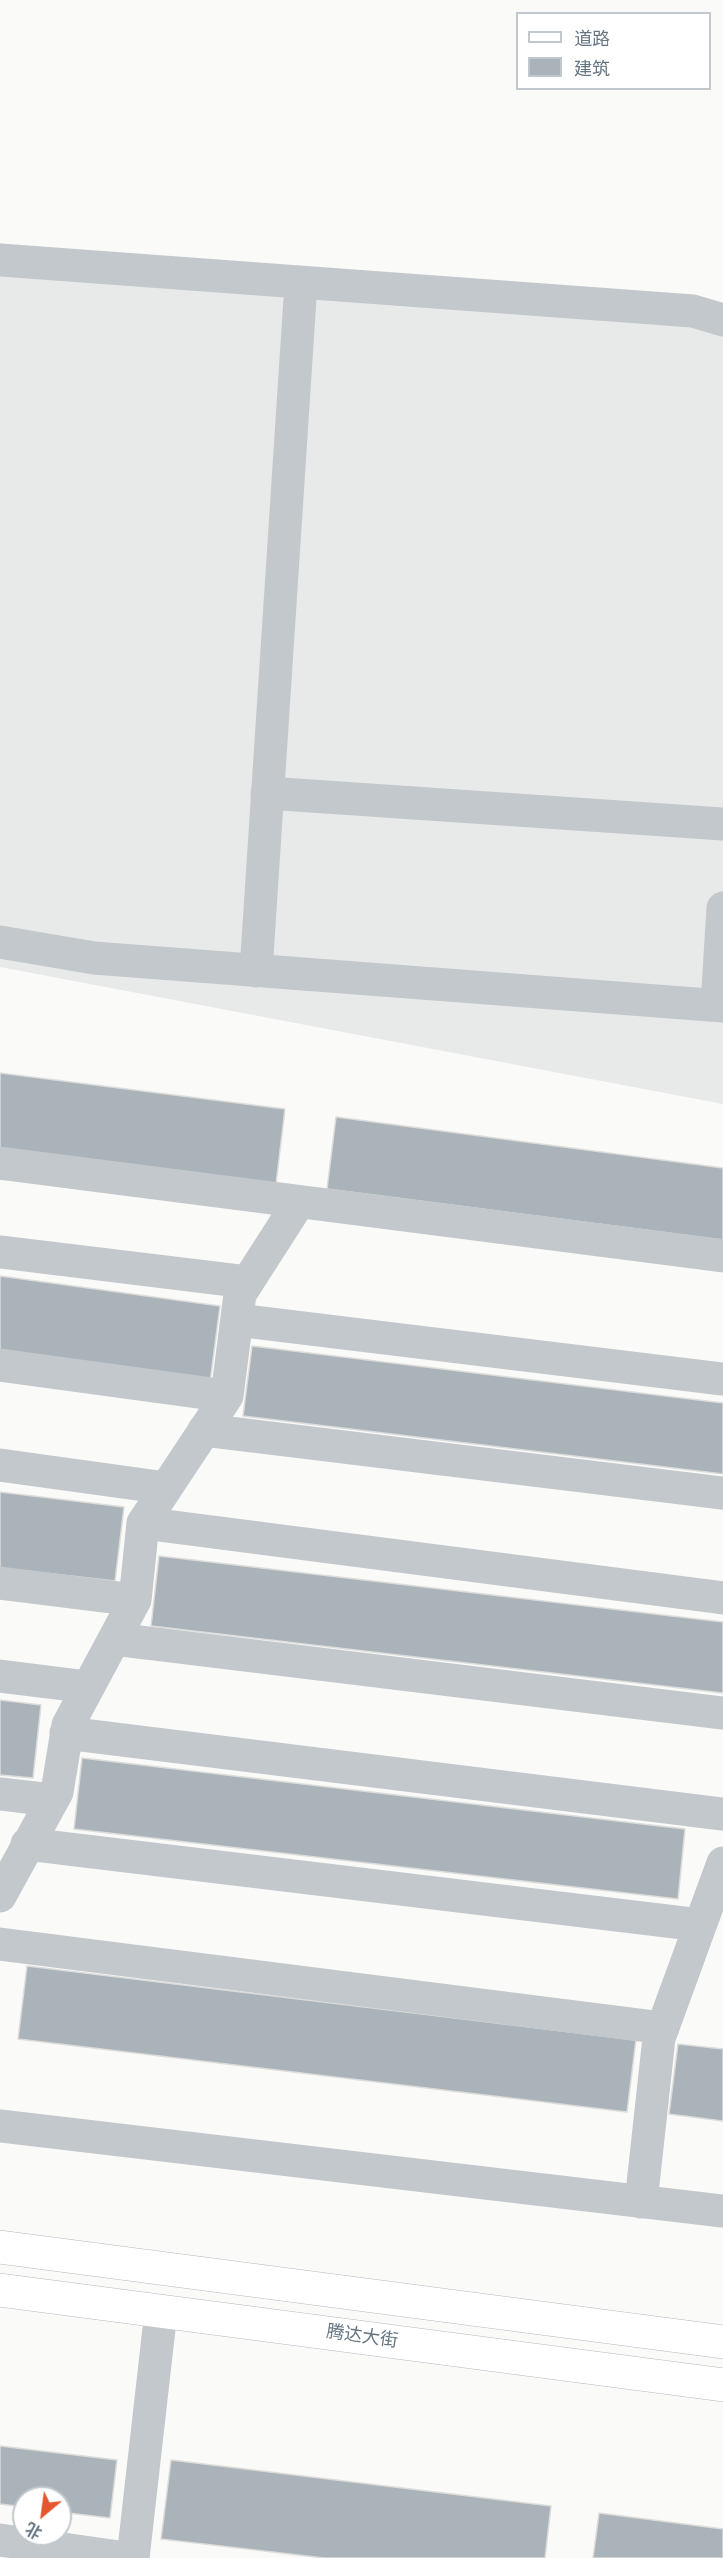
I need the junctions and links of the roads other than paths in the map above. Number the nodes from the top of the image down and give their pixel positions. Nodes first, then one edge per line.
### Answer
1 (0, 260) edge
2 (301, 283) junction
3 (723, 320) edge
4 (267, 794) junction
5 (723, 824) edge
6 (723, 908) edge
7 (0, 942) edge
8 (256, 971) junction
9 (720, 1005) edge
10 (0, 1163) edge
11 (299, 1202) junction
12 (0, 1252) edge
13 (723, 1256) edge
14 (247, 1282) junction
15 (237, 1320) junction
16 (0, 1365) edge
17 (723, 1379) edge
18 (227, 1396) junction
19 (204, 1430) junction
20 (0, 1465) edge
21 (166, 1488) junction
22 (723, 1493) edge
23 (143, 1523) junction
24 (0, 1582) edge
25 (723, 1598) edge
26 (135, 1600) junction
27 (114, 1639) junction
28 (0, 1676) edge
29 (88, 1687) junction
30 (723, 1713) edge
31 (66, 1733) junction
32 (0, 1794) edge
33 (52, 1800) junction
34 (723, 1814) edge
35 (27, 1844) junction
36 (723, 1863) edge
37 (0, 1896) edge
38 (700, 1925) junction
39 (0, 1944) edge
40 (663, 2028) junction
41 (0, 2126) edge
42 (640, 2202) junction
43 (723, 2211) edge
44 (0, 2247) edge
45 (0, 2290) edge
46 (161, 2311) junction
47 (723, 2342) edge
48 (723, 2385) edge
49 (0, 2540) edge
50 (126, 2558) edge
51 (133, 2558) edge

1 - 2 street
2 - 3 street
2 - 4 street
4 - 5 street
4 - 8 street
6 - 9 street
7 - 8 street
8 - 9 street
10 - 11 street
11 - 13 street
11 - 14 street
12 - 14 street
14 - 15 street
15 - 17 street
15 - 18 street
16 - 18 street
18 - 19 street
19 - 21 street
19 - 22 street
20 - 21 street
21 - 23 street
23 - 25 street
23 - 26 street
24 - 26 street
26 - 27 street
27 - 29 street
27 - 30 street
28 - 29 street
29 - 31 street
31 - 33 street
31 - 34 street
32 - 33 street
33 - 35 street
35 - 37 street
35 - 38 street
36 - 38 street
38 - 40 street
39 - 40 street
40 - 42 street
41 - 42 street
42 - 43 street
44 - 47 main road
45 - 46 main road, 腾达大街
46 - 48 main road, 腾达大街
46 - 51 street
49 - 50 street

